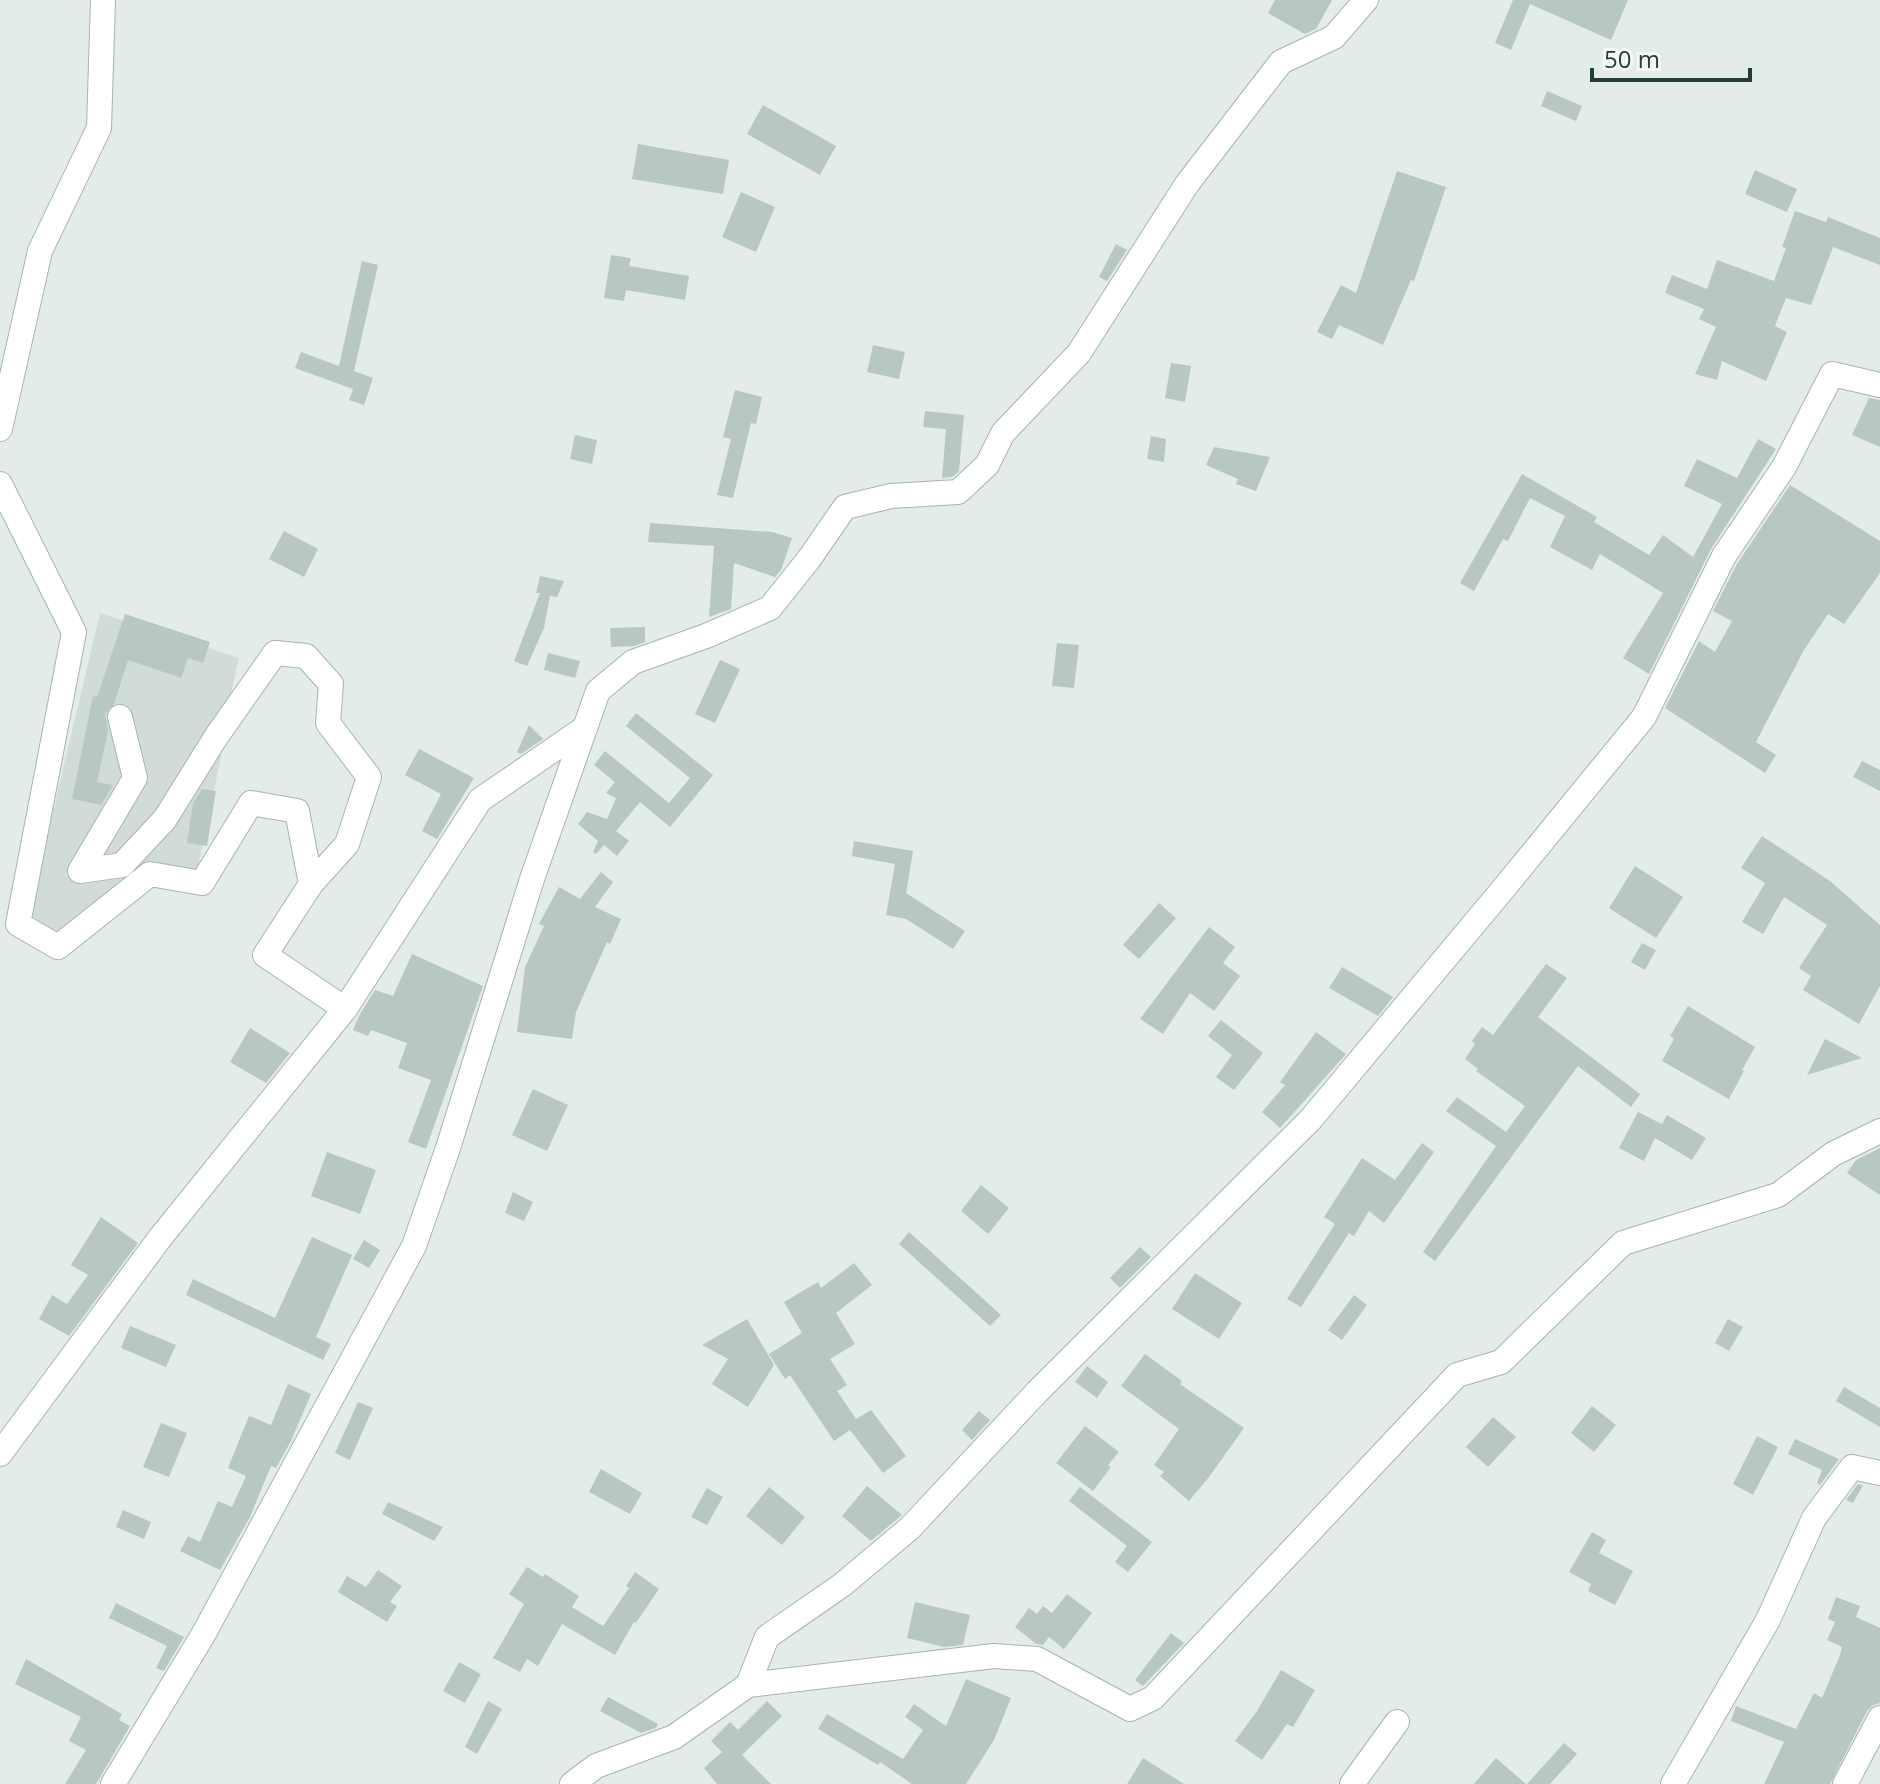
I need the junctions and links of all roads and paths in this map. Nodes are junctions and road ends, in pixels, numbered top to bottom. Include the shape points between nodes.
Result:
1 (103, 0) edge
2 (1366, 0) edge
3 (1880, 385) edge
4 (0, 429) edge
5 (0, 484) edge
6 (120, 717) dead end
7 (585, 728) junction
8 (311, 884) junction
9 (345, 1009) junction
10 (1880, 1131) edge
11 (0, 1454) edge
12 (1880, 1473) edge
13 (748, 1685) junction
14 (1880, 1718) edge
15 (1397, 1722) dead end
16 (113, 1784) edge
17 (572, 1784) edge
18 (1352, 1784) edge
19 (1673, 1784) edge
20 (1845, 1784) edge

1 - 4 street via 99,128 40,251
2 - 7 street via 1334,37 1281,62 1187,184 1079,353 1003,433 987,465 958,492 891,496 845,507 770,608 633,662 598,691
3 - 13 street via 1832,374 1784,467 1724,556 1644,717 1311,1119 1037,1392 910,1528 842,1585 767,1637
5 - 8 street via 74,632 18,924 58,947 150,874 202,883 251,803 297,811
6 - 8 street via 135,778 80,871 122,865 165,819 275,653 306,656 331,684 328,723 369,777 347,844
7 - 9 street via 480,800
7 - 16 street via 414,1246 203,1635
8 - 9 street via 265,955
9 - 11 street via 160,1238
10 - 13 street via 1833,1154 1778,1195 1623,1243 1501,1362 1457,1375 1153,1698 1141,1704 1130,1709 1037,1659 994,1656
12 - 19 street via 1852,1467 1814,1518 1768,1620
13 - 17 street via 674,1737 596,1766
14 - 20 street
15 - 18 street

